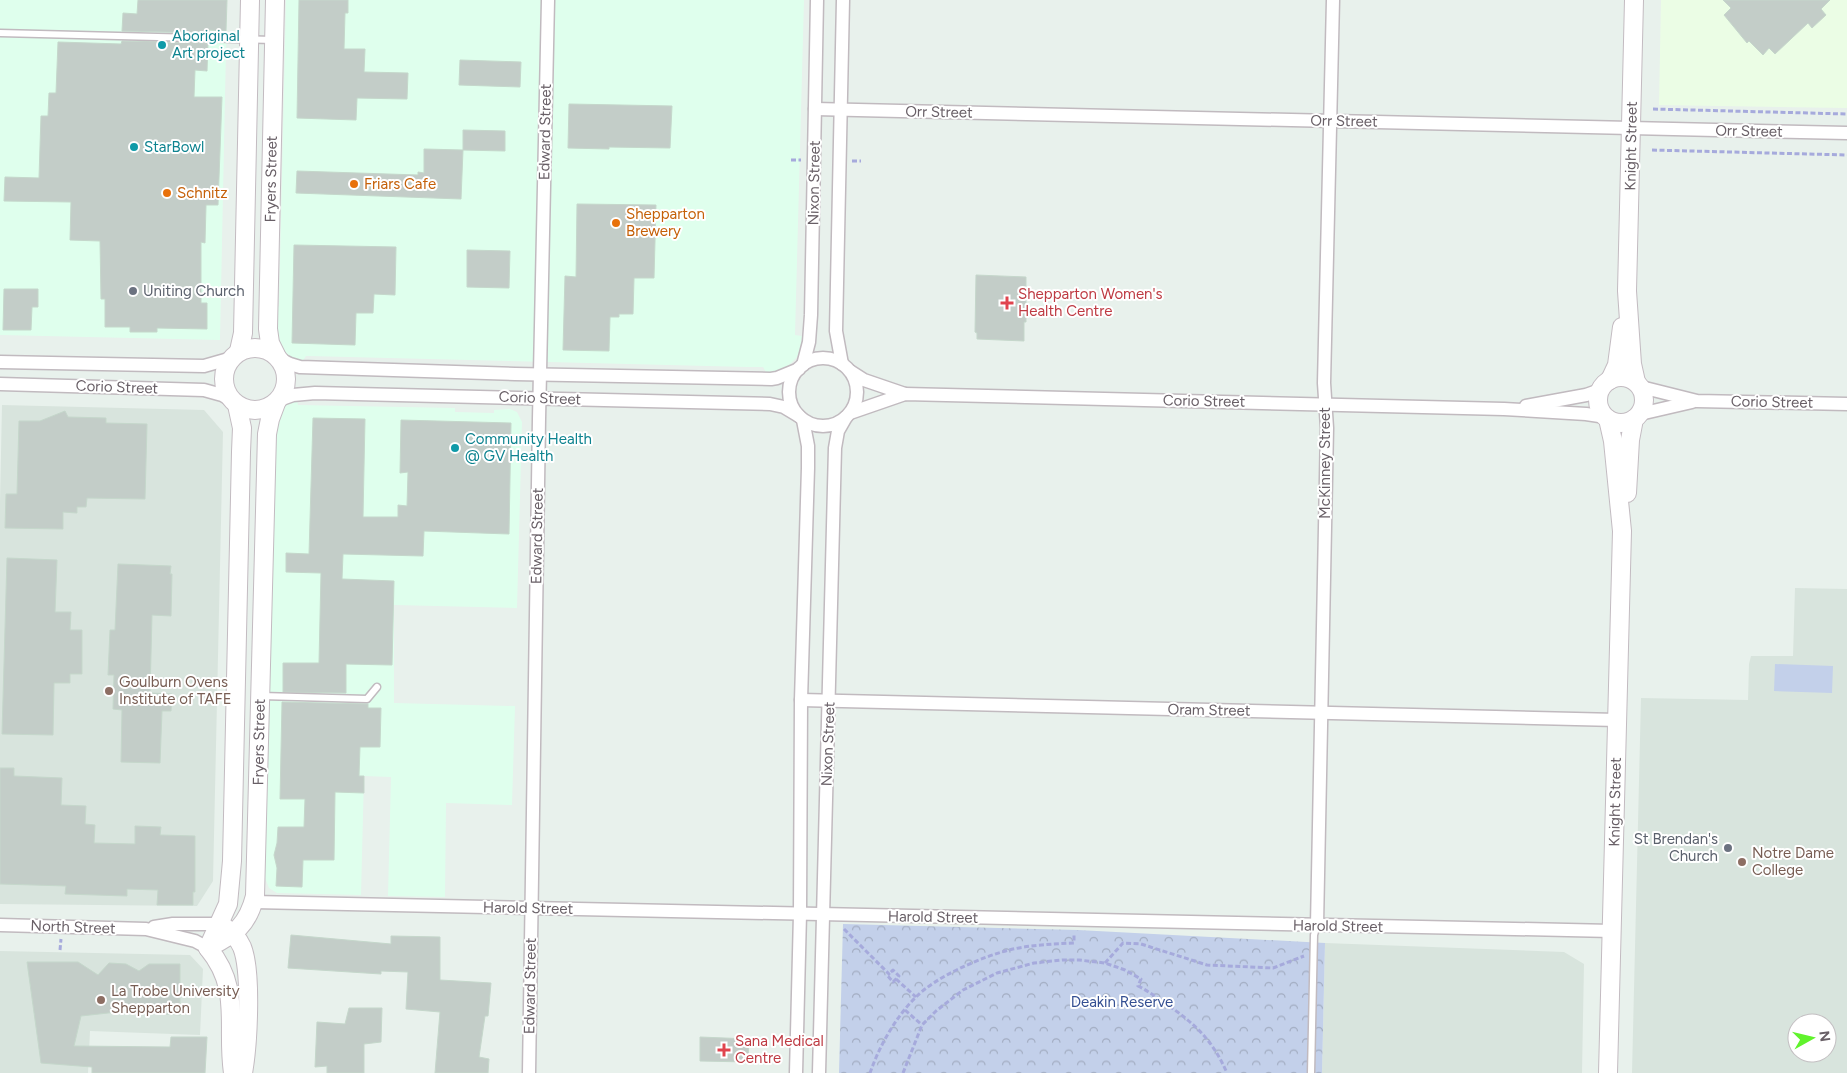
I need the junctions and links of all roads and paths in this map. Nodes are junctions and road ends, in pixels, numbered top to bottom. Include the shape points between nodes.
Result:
1 (250, 0) edge
2 (275, 0) edge
3 (548, 0) edge
4 (817, 0) edge
5 (843, 0) edge
6 (1333, 0) edge
7 (1634, 0) edge
8 (0, 33) edge
9 (249, 39) junction
10 (274, 40) junction
11 (815, 109) junction
12 (1653, 109) dead end
13 (840, 110) junction
14 (1847, 114) edge
15 (1330, 121) junction
16 (1631, 128) junction
17 (1847, 133) edge
18 (1652, 150) dead end
19 (1847, 155) edge
20 (1627, 291) junction
21 (235, 355) junction
22 (278, 357) junction
23 (0, 362) edge
24 (801, 367) junction
25 (845, 367) junction
26 (540, 374) junction
27 (0, 384) edge
28 (1638, 384) junction
29 (1605, 385) junction
30 (905, 394) junction
31 (539, 398) junction
32 (277, 401) junction
33 (1697, 401) junction
34 (235, 403) junction
35 (1325, 404) junction
36 (1847, 404) edge
37 (1504, 409) junction
38 (848, 415) junction
39 (1637, 417) junction
40 (801, 418) junction
41 (1607, 418) junction
42 (1622, 531) junction
43 (238, 644) junction
44 (262, 645) junction
45 (377, 687) dead end
46 (260, 696) junction
47 (801, 700) junction
48 (830, 700) junction
49 (1321, 712) junction
50 (1617, 720) junction
51 (256, 861) junction
52 (232, 862) junction
53 (254, 902) junction
54 (532, 908) junction
55 (800, 914) junction
56 (823, 915) junction
57 (1074, 920) junction
58 (0, 925) edge
59 (1317, 925) junction
60 (841, 926) dead end
61 (146, 929) junction
62 (227, 929) junction
63 (1612, 932) junction
64 (208, 948) junction
65 (1314, 948) junction
66 (1104, 963) junction
67 (916, 997) junction
68 (905, 1010) junction
69 (922, 1025) junction
70 (233, 1073) edge
71 (243, 1073) edge
72 (529, 1073) edge
73 (796, 1073) edge
74 (819, 1073) edge
75 (870, 1073) edge
76 (903, 1073) edge
77 (1227, 1073) edge
78 (1310, 1073) edge
79 (1608, 1073) edge

1 - 9 street, Fryers Street
2 - 10 street, Fryers Street
3 - 26 street, Edward Street
4 - 11 street, Nixon Street
5 - 13 street, Nixon Street
6 - 15 street, McKinney Street
7 - 16 street, Knight Street
8 - 9 lane
9 - 10 lane
9 - 21 street, Fryers Street via 243,333
10 - 22 street, Fryers Street via 268,329 270,343
11 - 13 street, Orr Street
11 - 24 street, Nixon Street via 811,315 809,342
12 - 14 path
13 - 15 street, Orr Street
13 - 25 street, Nixon Street via 836,332
15 - 16 street, Orr Street
15 - 35 street, McKinney Street
16 - 17 street, Orr Street
16 - 20 street, Knight Street
18 - 19 path
20 - 28 street, Knight Street via 1632,364
20 - 29 street, Knight Street via 1617,365
21 - 22 street via 258,347
21 - 23 street, Corio Street via 204,366
21 - 34 street via 225,368 224,380 226,391
22 - 26 street, Corio Street via 300,367
22 - 32 street via 286,375 284,392
24 - 25 street via 822,358
24 - 26 street, Corio Street via 771,379
24 - 40 street via 792,379 789,392 792,405
25 - 30 street, Corio Street via 864,380
25 - 38 street via 857,391
26 - 31 street, Edward Street
27 - 34 street, Corio Street via 204,390 222,394
28 - 29 street via 1623,376
28 - 33 street, Corio Street
28 - 39 street via 1644,400
29 - 37 street, Corio Street via 1586,395
29 - 41 street via 1598,405
30 - 35 street, Corio Street
30 - 38 street, Corio Street
31 - 32 street, Corio Street via 315,392
31 - 40 street, Corio Street via 770,404 784,407
31 - 54 street, Edward Street
32 - 34 street via 257,410
32 - 44 street, Fryers Street via 267,434
33 - 36 street, Corio Street
33 - 39 street, Corio Street
34 - 43 street, Fryers Street via 242,428
35 - 37 street, Corio Street
35 - 49 street, McKinney Street
37 - 41 street, Corio Street
38 - 40 street via 836,424 825,426 814,425
38 - 48 street, Nixon Street via 838,431 835,448
39 - 41 street via 1621,423
39 - 42 street, Knight Street via 1630,440
40 - 47 street, Nixon Street via 808,446 808,468
41 - 42 street, Knight Street via 1613,441
42 - 50 street, Knight Street
43 - 44 street
43 - 52 street, Fryers Street
44 - 46 street, Fryers Street
45 - 46 lane via 367,699
46 - 51 street, Fryers Street
47 - 48 street, Oram Street
47 - 55 street, Nixon Street
48 - 49 street, Oram Street
48 - 56 street, Nixon Street
49 - 50 street, Oram Street
49 - 59 street, McKinney Street
50 - 63 street, Knight Street
51 - 52 street
51 - 53 street, Fryers Street
52 - 62 street, Fryers Street
53 - 54 street, Harold Street
53 - 62 street, Fryers Street via 243,924
54 - 55 street, Harold Street
54 - 72 street, Edward Street
55 - 56 street, Harold Street
55 - 73 street, Nixon Street
56 - 57 street, Harold Street
56 - 74 street, Nixon Street
57 - 59 street, Harold Street
57 - 67 path via 1074,943 1017,948 980,959 955,970
58 - 61 street, North Street
59 - 63 street, Harold Street
59 - 65 lane
60 - 67 path via 889,974 887,976 893,982 896,979
61 - 62 street, North Street via 174,924
61 - 64 street, North Street via 175,935
62 - 64 street
62 - 71 street via 241,945 246,958 246,1056
63 - 79 street, Knight Street
64 - 70 street via 222,968 232,1004
65 - 66 path via 1301,959 1273,968 1207,965 1141,944 1123,942
65 - 78 lane
66 - 69 path via 1062,960 1034,963 997,973 963,990
66 - 77 path via 1141,979 1138,986 1193,1023 1222,1061
67 - 68 path
68 - 69 path
68 - 75 path via 876,1056
69 - 76 path

